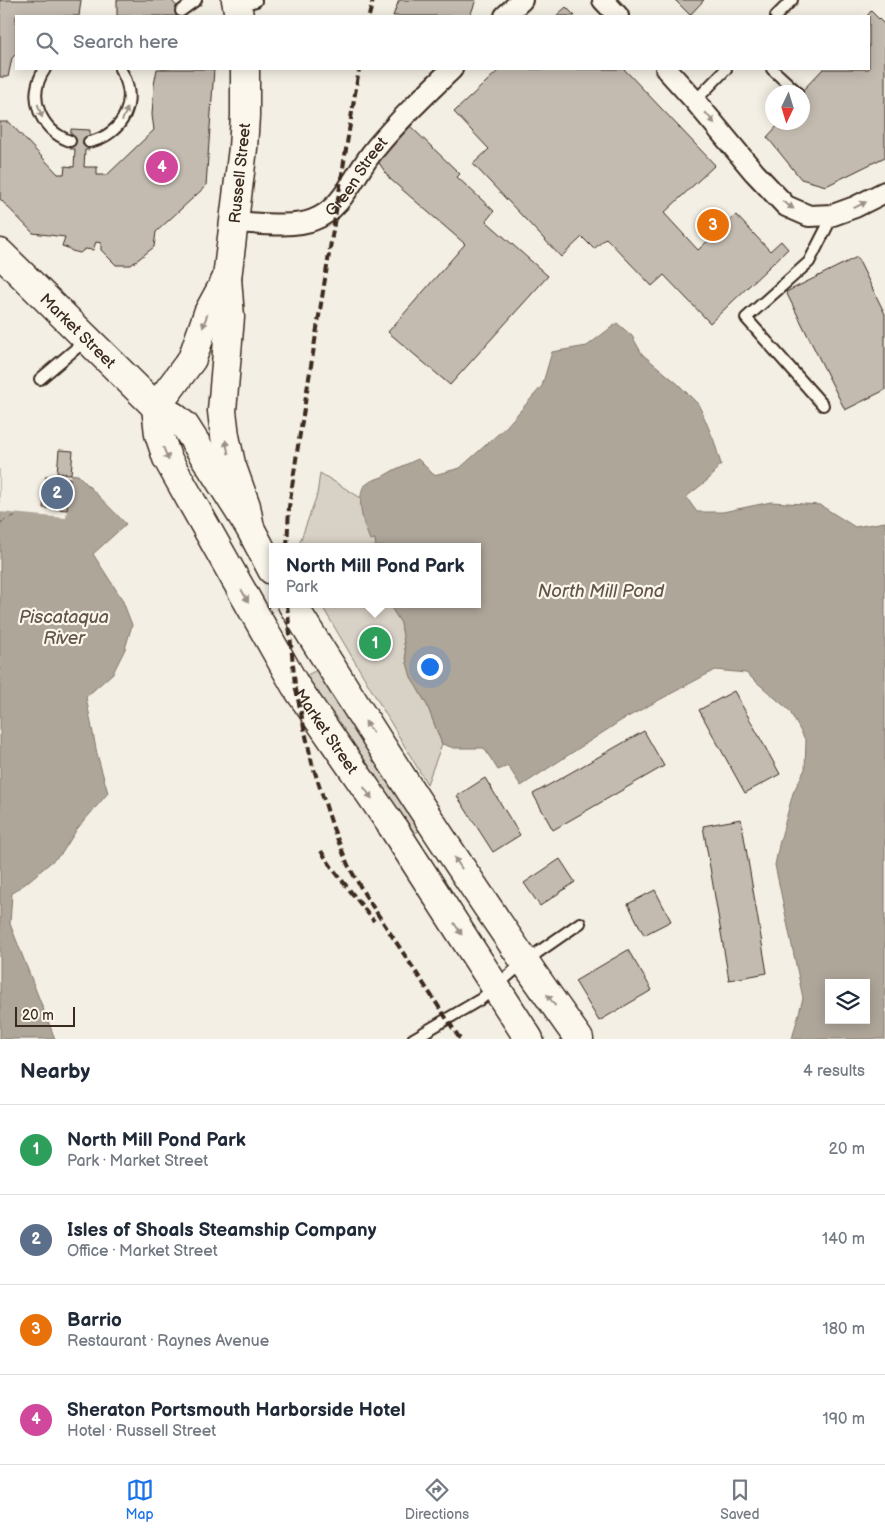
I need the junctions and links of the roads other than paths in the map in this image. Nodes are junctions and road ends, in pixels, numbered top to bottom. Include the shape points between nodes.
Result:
1 (196, 0) edge
2 (522, 0) edge
3 (602, 0) edge
4 (792, 0) edge
5 (182, 11) dead end
6 (506, 15) edge
7 (617, 15) edge
8 (777, 15) edge
9 (44, 70) edge
10 (121, 70) edge
11 (245, 70) edge
12 (451, 70) edge
13 (667, 70) edge
14 (725, 70) edge
15 (773, 70) edge
16 (789, 85) edge
17 (695, 101) junction
18 (70, 141) dead end
19 (89, 142) dead end
20 (885, 192) edge
21 (833, 215) junction
22 (234, 222) junction
23 (0, 254) edge
24 (226, 278) junction
25 (87, 339) junction
26 (40, 379) dead end
27 (822, 405) dead end
28 (156, 407) junction
29 (250, 528) junction
30 (269, 564) edge
31 (294, 608) edge
32 (580, 923) dead end
33 (524, 962) junction
34 (495, 986) junction
35 (413, 1039) edge
36 (529, 1039) edge
37 (579, 1039) edge

1 - 5 lane
2 - 6 street
3 - 7 street
4 - 8 lane
9 -> 18 lane via 37,85 37,107 47,127
19 -> 10 lane via 109,134 124,118 129,97 128,85
11 - 22 main road, Russell Street via 245,116
12 - 22 street, Green Street via 374,150 328,212 300,224
13 - 17 street
14 - 17 lane
15 - 16 lane
17 -> 21 street via 786,206 809,216
21 -> 20 street
21 - 27 lane via 809,262 746,318
22 - 24 main road, Russell Street
23 - 25 main road, Market Street
24 -> 28 main road via 208,312 192,359
29 -> 24 main road via 246,506 230,464 223,427 230,317
25 - 26 lane
25 - 28 main road, Market Street
28 - 29 main road, Market Street via 185,426
28 -> 34 main road, Market Street via 159,434 167,458 295,685 392,826
29 - 30 main road, Market Street
33 -> 31 main road via 368,726
32 - 33 lane
33 - 34 lane
37 -> 33 main road
34 - 35 lane via 482,999
34 - 36 main road, Market Street

